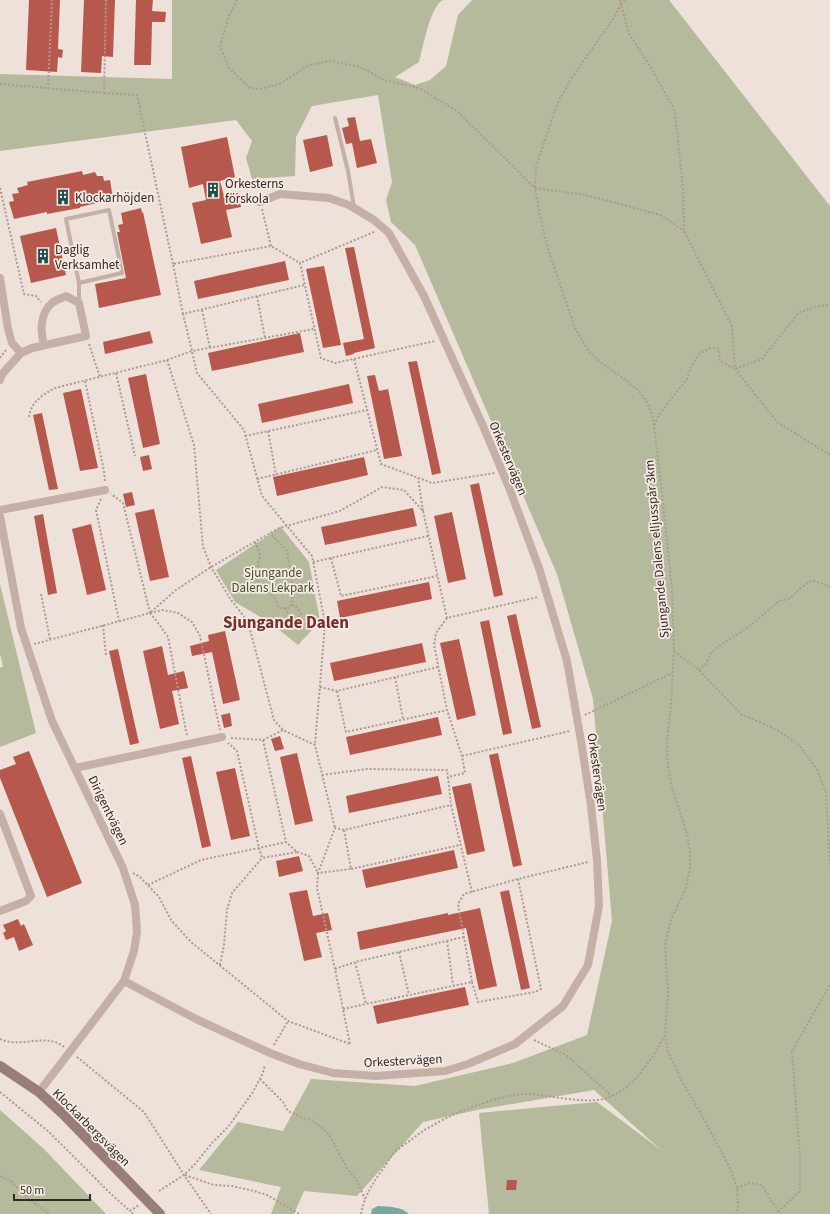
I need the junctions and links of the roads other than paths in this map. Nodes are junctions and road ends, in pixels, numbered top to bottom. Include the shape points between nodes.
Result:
1 (335, 118) dead end
2 (260, 202) road end
3 (354, 208) junction
4 (0, 278) edge
5 (79, 283) junction
6 (79, 303) junction
7 (44, 345) junction
8 (21, 353) junction
9 (0, 380) edge
10 (105, 490) road end
11 (0, 510) edge
12 (0, 516) edge
13 (222, 737) road end
14 (75, 768) junction
15 (0, 814) edge
16 (0, 911) edge
17 (124, 982) junction
18 (0, 1066) edge
19 (39, 1092) junction
20 (160, 1214) edge

1 - 3 lane
2 - 3 street, Orkestervägen via 280,194 298,194 329,198
3 - 17 street, Orkestervägen via 389,233 424,296 502,471 539,568 567,661 591,806 599,906 588,966 563,1006 514,1044 445,1071 376,1076 333,1073 299,1064 196,1019
4 - 8 street via 8,329 12,343
5 - 5 lane via 66,219 109,210 122,273
5 - 6 lane
6 - 7 street via 66,296 52,302 43,315 41,333
6 - 7 street via 86,336
7 - 8 street
8 - 9 street via 3,372
10 - 11 street
12 - 14 street, Dirigentvägen via 21,628 52,720
13 - 14 street
14 - 17 street, Dirigentvägen via 123,868 135,905 134,951
15 - 16 street via 31,896 26,901
17 - 19 street, Dirigentvägen
18 - 19 main road, Klockarbergsvägen
19 - 20 main road, Klockarbergsvägen

